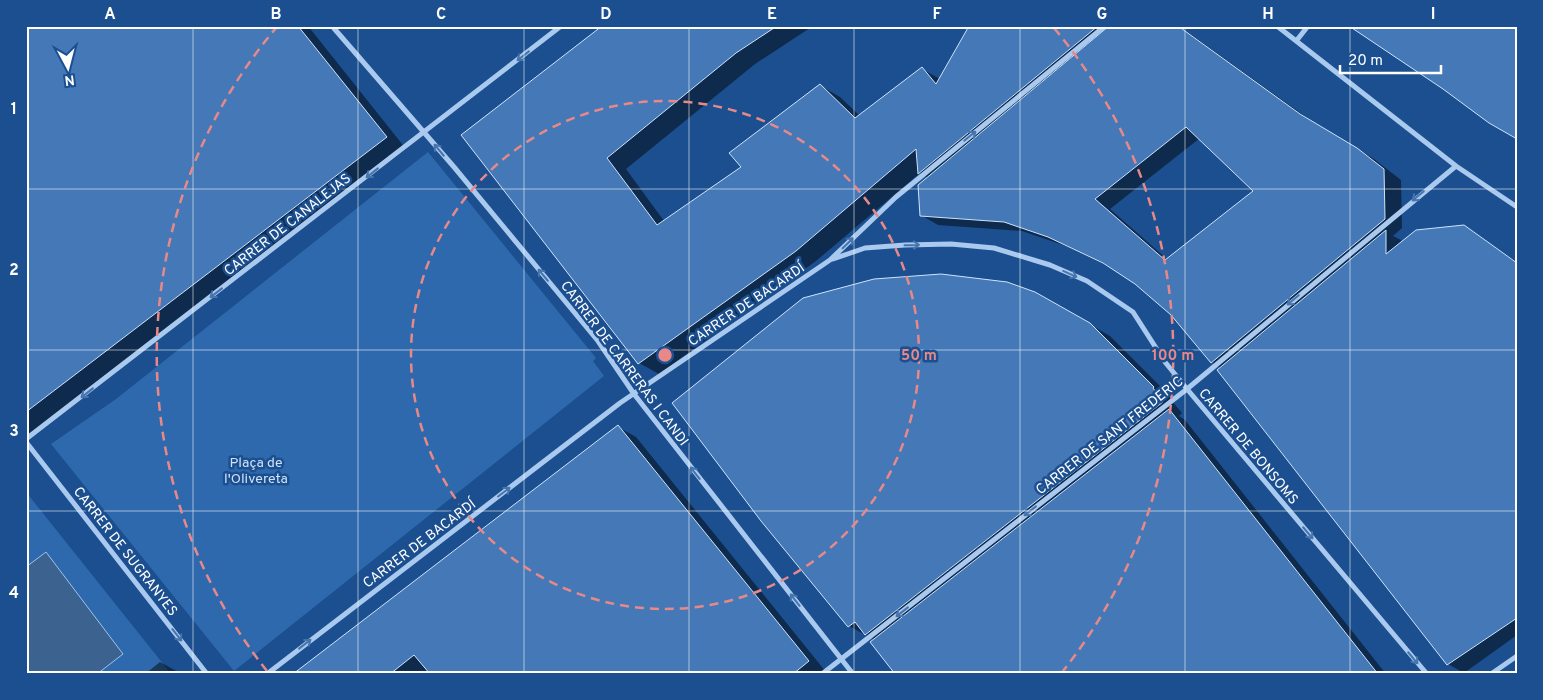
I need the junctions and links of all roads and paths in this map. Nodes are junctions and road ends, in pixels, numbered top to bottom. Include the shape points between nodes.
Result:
1 (332, 26) edge
2 (561, 26) edge
3 (1105, 26) edge
4 (1277, 26) edge
5 (1308, 26) edge
6 (1297, 40) junction
7 (424, 132) junction
8 (1456, 166) junction
9 (1517, 207) edge
10 (830, 260) junction
11 (1186, 389) junction
12 (634, 394) junction
13 (26, 441) edge
14 (1517, 656) edge
15 (841, 659) junction
16 (207, 674) edge
17 (267, 674) edge
18 (822, 674) edge
19 (853, 674) edge
20 (1427, 674) edge
21 (1491, 674) edge

1 - 7 street, CARRER DE CARRERAS I CANDI
2 -> 7 street, CARRER DE CANALEJAS
10 -> 3 street, CARRER DE BACARDÍ via 896,197
4 - 6 street
5 - 6 street
6 - 8 street
12 -> 7 street, CARRER DE CARRERAS I CANDI via 598,341
7 -> 13 street, CARRER DE CANALEJAS
8 - 9 street
8 -> 11 street, CARRER DE SANT FREDERIC
10 -> 11 street, CARRER DE BONSOMS via 866,248 951,244 994,248 1050,265 1087,281 1133,312
10 - 12 street, CARRER DE BACARDÍ
11 -> 15 street, CARRER DE SANT FREDERIC
11 -> 20 street, CARRER DE BONSOMS
15 -> 12 street, CARRER DE CARRERAS I CANDI
17 -> 12 street, CARRER DE BACARDÍ
13 -> 16 street, CARRER DE SUGRANYES
14 - 21 street
15 - 18 street, CARRER DE SANT FREDERIC
15 - 19 street, CARRER DE CARRERAS I CANDI

